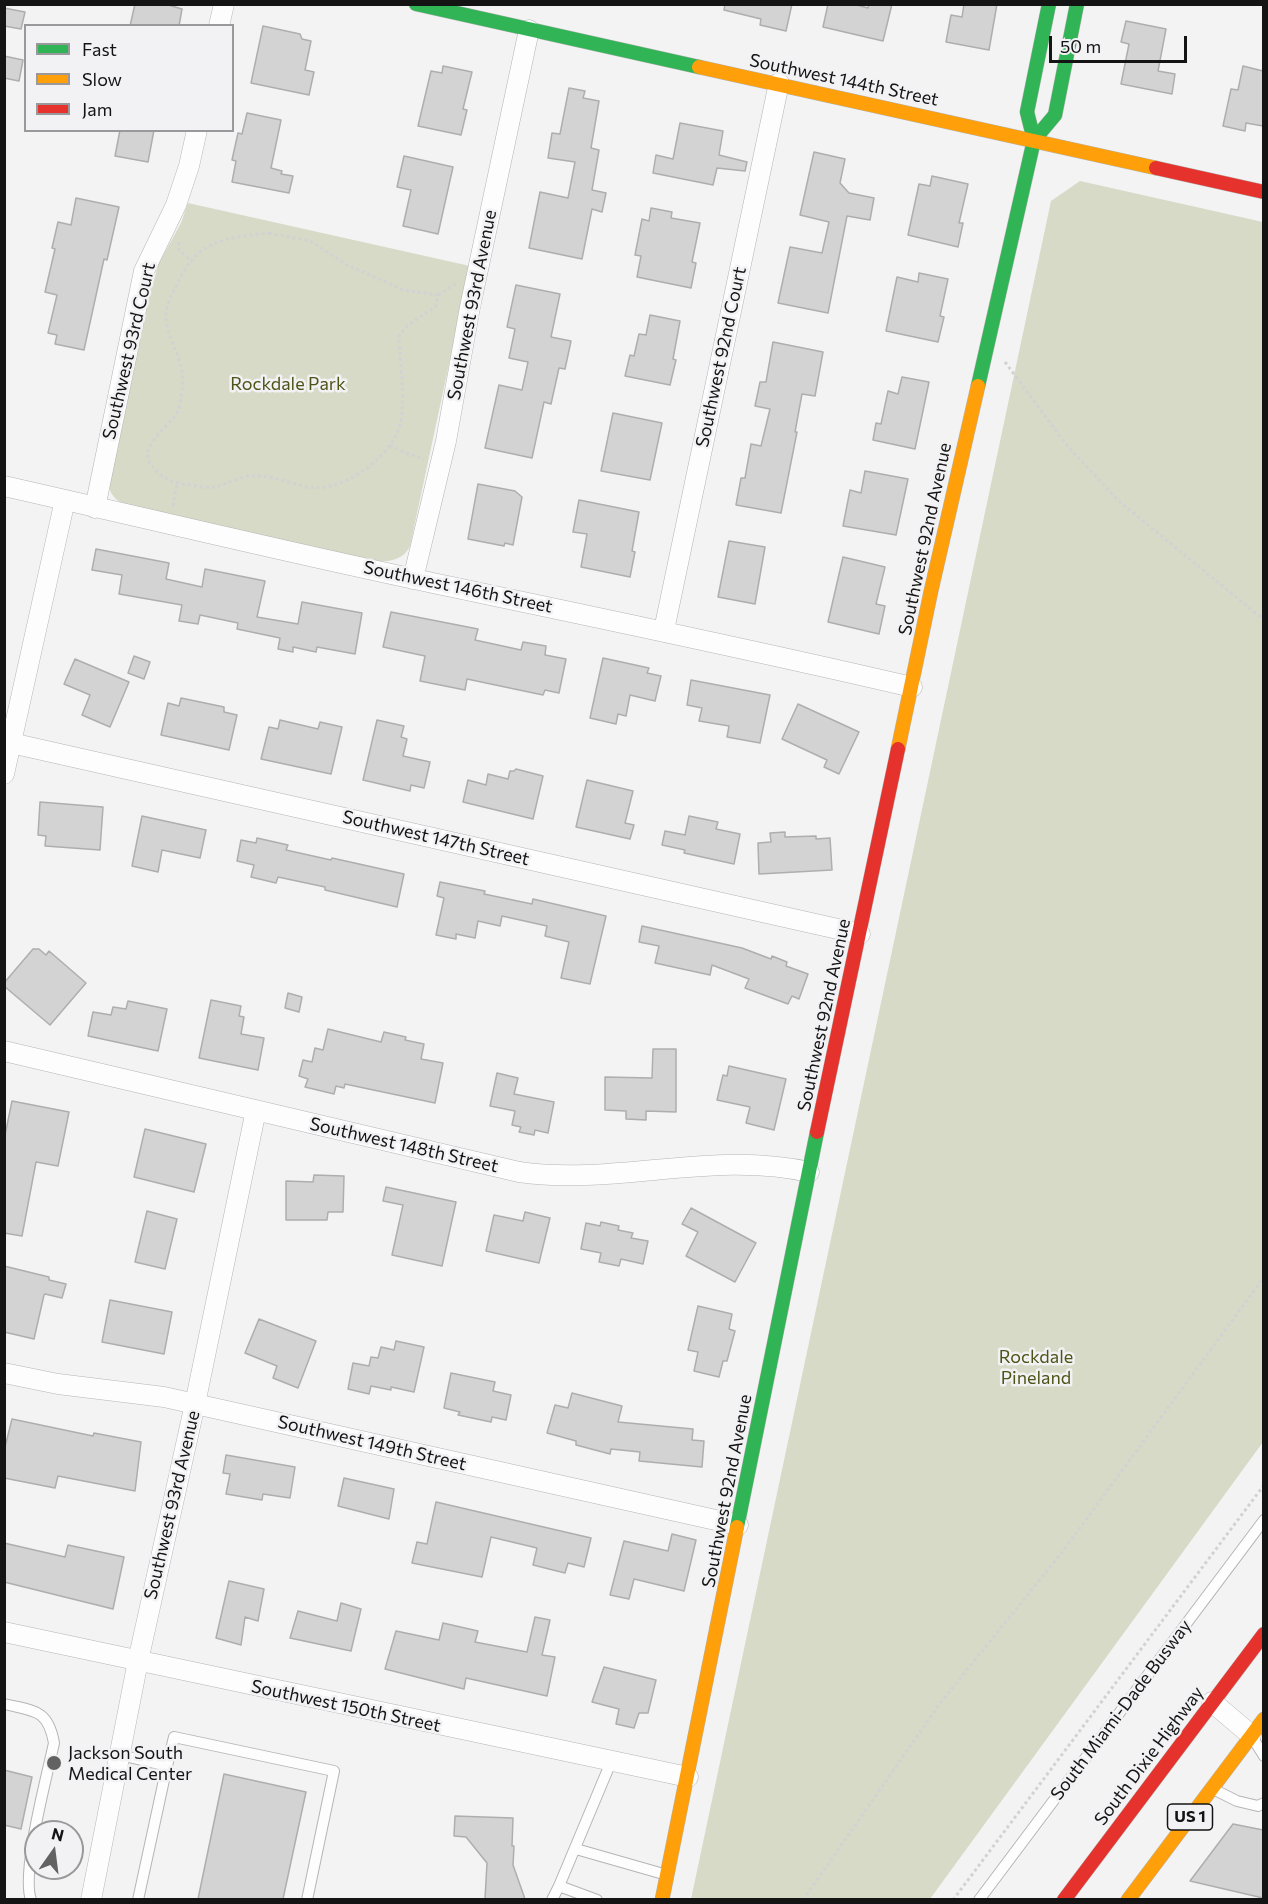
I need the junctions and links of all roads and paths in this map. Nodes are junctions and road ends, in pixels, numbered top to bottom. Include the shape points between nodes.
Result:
1 (224, 4) edge
2 (416, 4) edge
3 (1049, 4) edge
4 (1077, 4) edge
5 (219, 24) edge
6 (529, 30) junction
7 (779, 84) junction
8 (196, 132) edge
9 (1034, 140) junction
10 (1263, 192) edge
11 (180, 234) dead end
12 (192, 262) junction
13 (459, 283) dead end
14 (438, 295) junction
15 (988, 339) junction
16 (390, 445) junction
17 (429, 460) dead end
18 (177, 485) junction
19 (4, 486) edge
20 (65, 500) junction
21 (95, 508) junction
22 (171, 516) dead end
23 (413, 579) junction
24 (1263, 621) edge
25 (664, 630) junction
26 (912, 687) junction
27 (11, 743) junction
28 (4, 774) edge
29 (860, 934) junction
30 (9, 1052) edge
31 (256, 1110) junction
32 (809, 1172) junction
33 (1263, 1277) edge
34 (4, 1373) edge
35 (195, 1404) junction
36 (1263, 1485) edge
37 (1263, 1520) edge
38 (738, 1525) junction
39 (4, 1632) edge
40 (1263, 1634) edge
41 (138, 1661) junction
42 (1212, 1702) junction
43 (4, 1704) edge
44 (1263, 1719) edge
45 (1251, 1735) junction
46 (120, 1755) junction
47 (1263, 1756) edge
48 (610, 1762) junction
49 (167, 1766) junction
50 (688, 1777) junction
51 (1212, 1788) junction
52 (1263, 1803) edge
53 (576, 1849) junction
54 (667, 1875) junction
55 (559, 1886) junction
56 (31, 1899) edge
57 (91, 1899) edge
58 (138, 1899) edge
59 (307, 1899) edge
60 (552, 1899) edge
61 (597, 1899) edge
62 (662, 1899) edge
63 (803, 1899) edge
64 (953, 1899) edge
65 (979, 1899) edge
66 (1064, 1899) edge
67 (1128, 1899) edge

1 - 5 street
2 - 6 main road, Southwest 144th Street
3 - 9 main road, Southwest 92nd Avenue via 1027,112
4 - 9 main road, Southwest 92nd Avenue via 1055,116
6 - 7 main road, Southwest 144th Street
6 - 23 street, Southwest 93rd Avenue via 470,307 446,441
7 - 9 main road, Southwest 144th Street
7 - 25 street, Southwest 92nd Court
8 - 21 street, Southwest 93rd Court via 176,206 144,271
9 - 10 main road, Southwest 144th Street
9 - 15 main road, Southwest 92nd Avenue
11 - 12 path via 179,250
12 - 14 path via 203,249 227,240 270,233 290,235 310,241 345,264 404,290
12 - 18 path via 170,298 165,316 184,383 178,411 153,441 148,454 149,462
13 - 14 path
14 - 16 path via 436,306 399,336 403,404 400,425
15 - 24 path via 1069,448 1121,503
15 - 26 main road, Southwest 92nd Avenue
16 - 17 path
16 - 18 path via 373,464 346,481 324,487 250,476 212,487
18 - 22 path
19 - 20 street, Southwest 146th Street
20 - 21 street, Southwest 146th Street
20 - 27 street
21 - 23 street, Southwest 146th Street
23 - 25 street, Southwest 146th Street
25 - 26 street, Southwest 146th Street
26 - 29 main road, Southwest 92nd Avenue
27 - 28 street
27 - 29 street, Southwest 147th Street
29 - 32 main road, Southwest 92nd Avenue
30 - 31 street, Southwest 148th Street
31 - 32 street, Southwest 148th Street via 484,1166 539,1175 587,1176 723,1165 784,1166
31 - 35 street, Southwest 93rd Avenue
32 - 38 main road, Southwest 92nd Avenue
33 - 63 path via 1063,1551 941,1702
34 - 35 street, Southwest 149th Street
35 - 38 street, Southwest 149th Street
35 - 41 street, Southwest 93rd Avenue
36 - 64 path
37 - 65 lane, South Miami-Dade Busway
38 - 50 main road, Southwest 92nd Avenue
39 - 41 street, Southwest 150th Street
40 - 42 main road, South Dixie Highway / US 1
41 - 46 street, Southwest 93rd Avenue
41 - 48 street, Southwest 150th Street
42 - 45 street
42 - 66 main road, South Dixie Highway / US 1
43 - 56 lane via 39,1712 51,1726 54,1743 31,1857 27,1886
44 - 45 main road, US 1
45 - 47 lane
45 - 51 main road, US 1
46 - 49 lane
46 - 57 street, Southwest 93rd Avenue
48 - 50 street, Southwest 150th Street
48 - 53 lane
49 - 58 lane
49 - 59 lane via 174,1737 334,1771
50 - 54 main road, Southwest 92nd Avenue
51 - 52 lane via 1237,1801 1258,1806
51 - 67 main road, US 1
53 - 54 lane
53 - 55 lane
54 - 62 main road, Southwest 92nd Avenue
55 - 60 lane
55 - 61 lane

